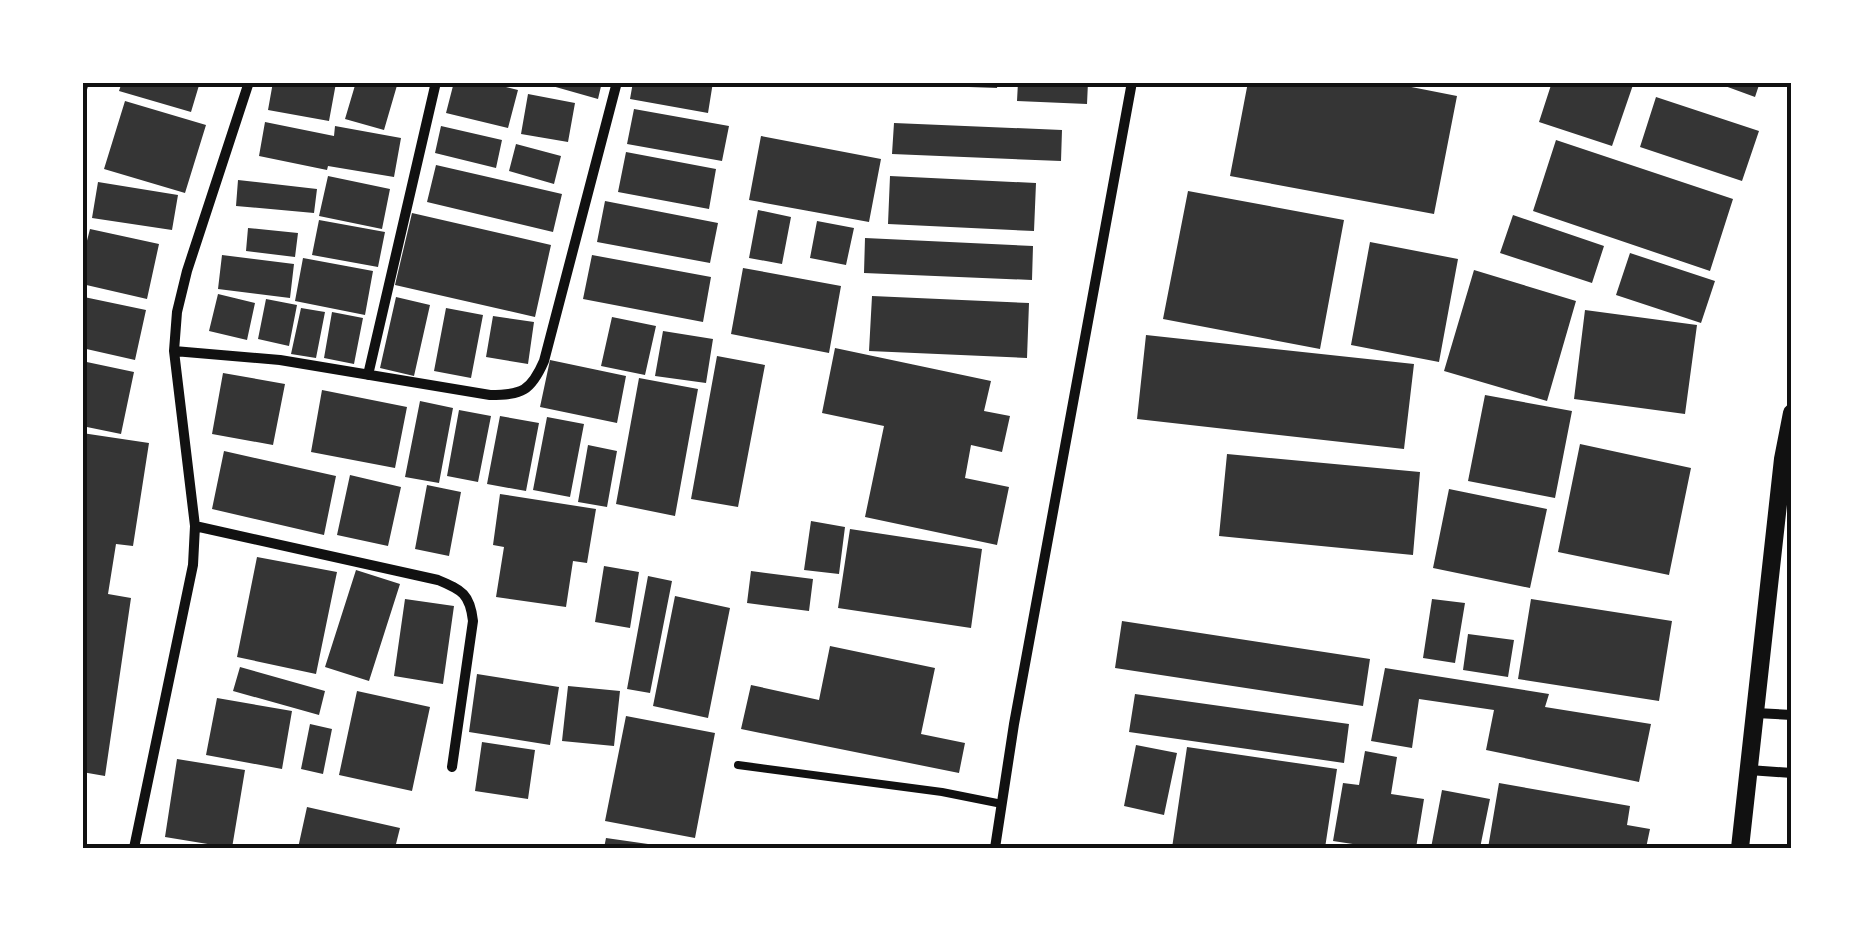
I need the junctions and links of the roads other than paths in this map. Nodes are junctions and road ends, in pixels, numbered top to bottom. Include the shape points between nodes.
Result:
1 (250, 82) edge
2 (436, 82) edge
3 (617, 82) edge
4 (1132, 82) edge
5 (174, 351) junction
6 (368, 375) junction
7 (1792, 414) edge
8 (1787, 459) edge
9 (195, 526) junction
10 (1756, 712) junction
11 (1792, 715) edge
12 (738, 764) dead end
13 (452, 767) dead end
14 (1749, 770) junction
15 (1792, 772) edge
16 (1002, 804) junction
17 (134, 848) edge
18 (995, 848) edge
19 (1740, 848) edge

1 - 5 street via 186,271
2 - 6 street
3 - 6 street via 544,361 531,386 490,395
4 - 16 street
5 - 6 street
5 - 9 street
7 - 8 street
8 - 10 street
9 - 13 street via 438,580 461,591 473,621
9 - 17 street via 193,565
10 - 11 street
10 - 14 street
12 - 16 lane
14 - 15 street
14 - 19 street
16 - 18 street

